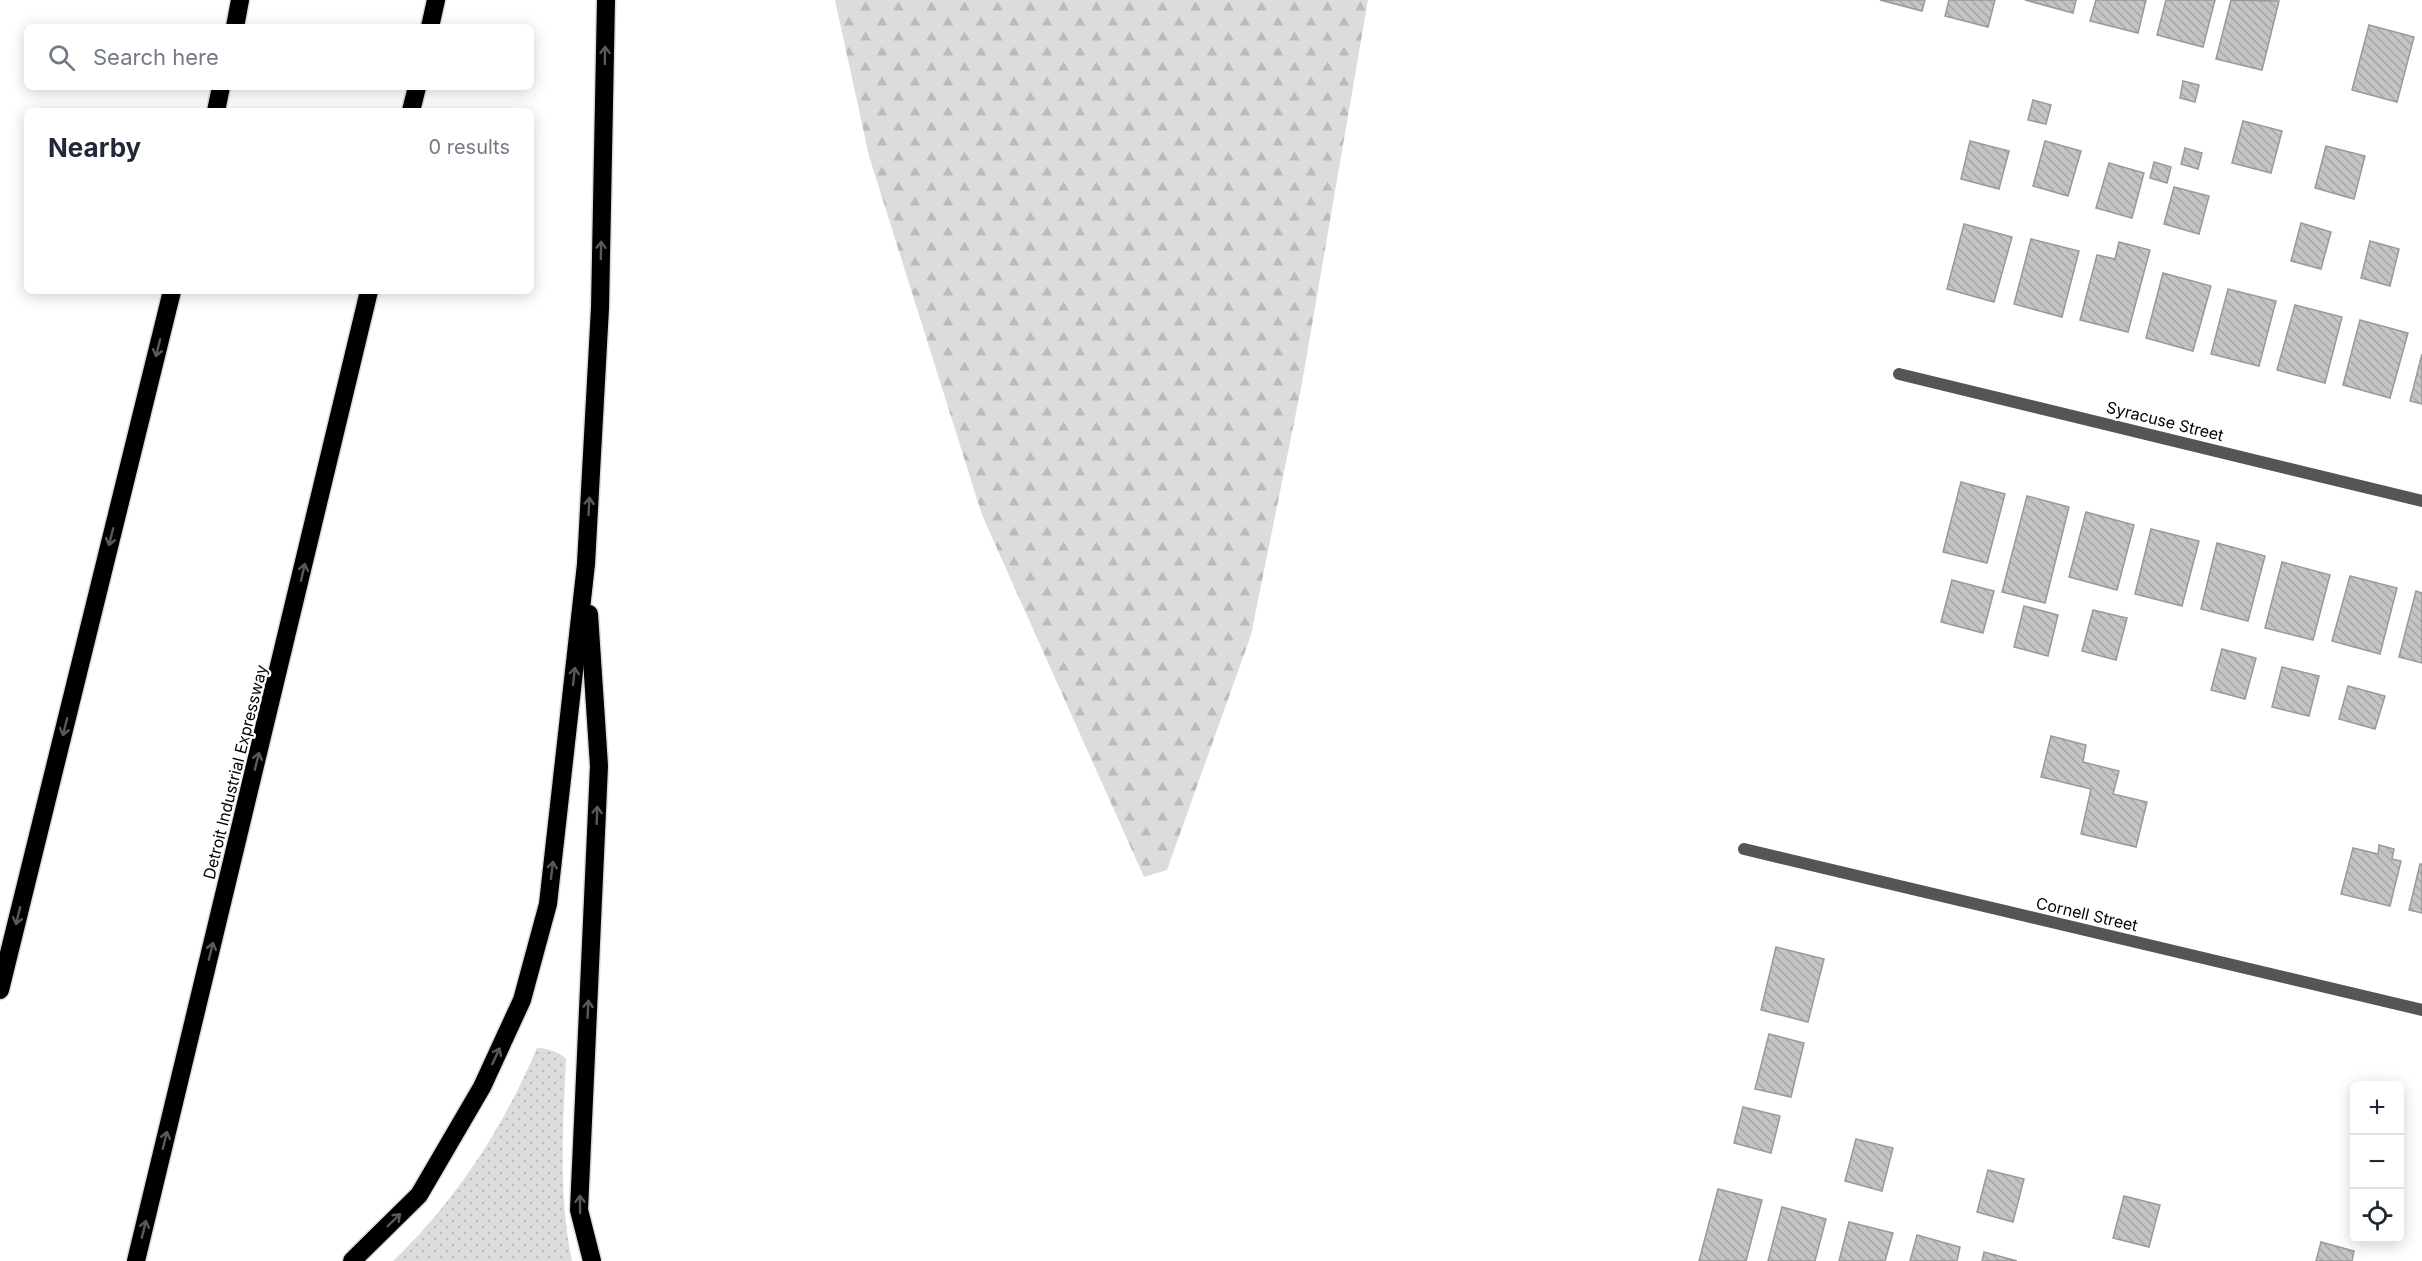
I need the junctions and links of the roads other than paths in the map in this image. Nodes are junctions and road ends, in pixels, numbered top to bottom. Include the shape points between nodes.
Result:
1 (240, 0) edge
2 (436, 0) edge
3 (606, 0) edge
4 (235, 24) edge
5 (431, 24) edge
6 (220, 90) edge
7 (416, 90) edge
8 (217, 108) edge
9 (412, 108) edge
10 (171, 294) edge
11 (368, 294) edge
12 (1899, 374) dead end
13 (2422, 501) edge
14 (586, 564) junction
15 (1744, 849) dead end
16 (0, 990) edge
17 (2422, 1010) edge
18 (136, 1261) edge
19 (352, 1261) edge
20 (592, 1261) edge

1 - 4 highway
2 - 5 highway
14 -> 3 highway via 600,308
6 - 8 highway
7 - 9 highway
10 -> 16 highway
18 -> 11 highway, Detroit Industrial Expressway
12 - 13 street, Syracuse Street
19 -> 14 highway via 419,1195 482,1087 522,1000 548,904
20 -> 14 highway via 579,1210 599,766
15 - 17 street, Cornell Street

